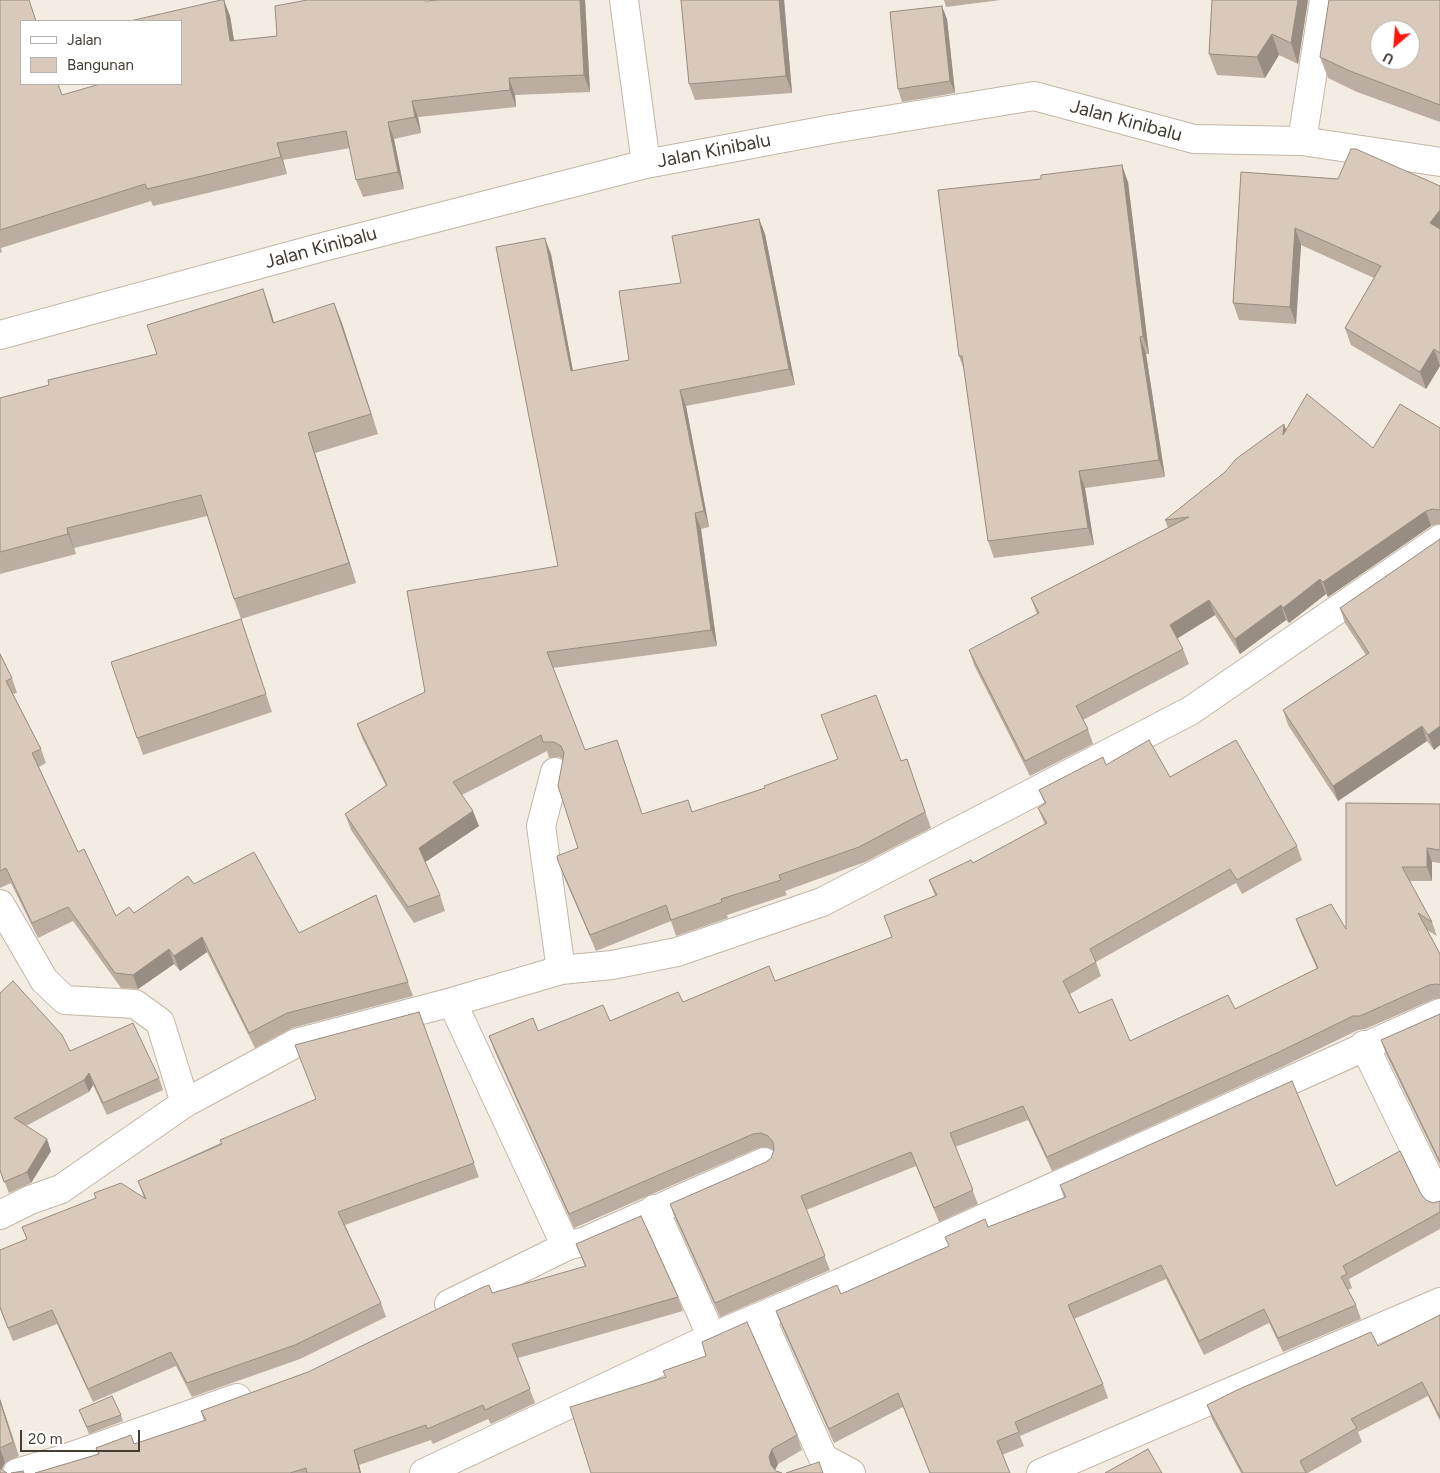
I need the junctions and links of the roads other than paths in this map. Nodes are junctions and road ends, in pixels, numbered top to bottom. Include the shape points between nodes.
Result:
1 (624, 0) edge
2 (1324, 0) edge
3 (1302, 141) junction
4 (1440, 162) edge
5 (646, 164) junction
6 (0, 335) edge
7 (1440, 539) edge
8 (555, 772) dead end
9 (0, 904) edge
10 (561, 970) junction
11 (452, 1002) junction
12 (1440, 1013) edge
13 (1364, 1045) junction
14 (185, 1103) junction
15 (764, 1162) edge
16 (1440, 1201) edge
17 (654, 1209) junction
18 (0, 1215) edge
19 (570, 1245) junction
20 (1440, 1302) edge
21 (429, 1314) edge
22 (761, 1318) junction
23 (712, 1337) junction
24 (260, 1390) edge
25 (823, 1458) junction
26 (1076, 1466) edge
27 (798, 1469) edge
28 (17, 1473) edge
29 (424, 1473) edge
30 (851, 1473) edge
31 (1041, 1473) edge

1 - 5 street
2 - 3 street
3 - 4 street, Jalan Kinibalu
3 - 5 street, Jalan Kinibalu via 1194,139 1034,96
5 - 6 street, Jalan Kinibalu via 318,248
7 - 10 street via 1190,711 822,902 677,952
8 - 10 street via 541,826
9 - 14 street via 44,980 65,1000 135,1004 160,1022
10 - 11 street
11 - 14 street via 296,1043
11 - 19 street via 562,1238
12 - 13 street
13 - 16 street
13 - 22 street
14 - 18 street via 61,1189
15 - 17 street
17 - 19 street
17 - 23 street
19 - 21 street
20 - 26 street
22 - 23 street
22 - 25 street
23 - 29 street
24 - 28 street via 64,1460
25 - 27 street
25 - 30 street
26 - 31 street

